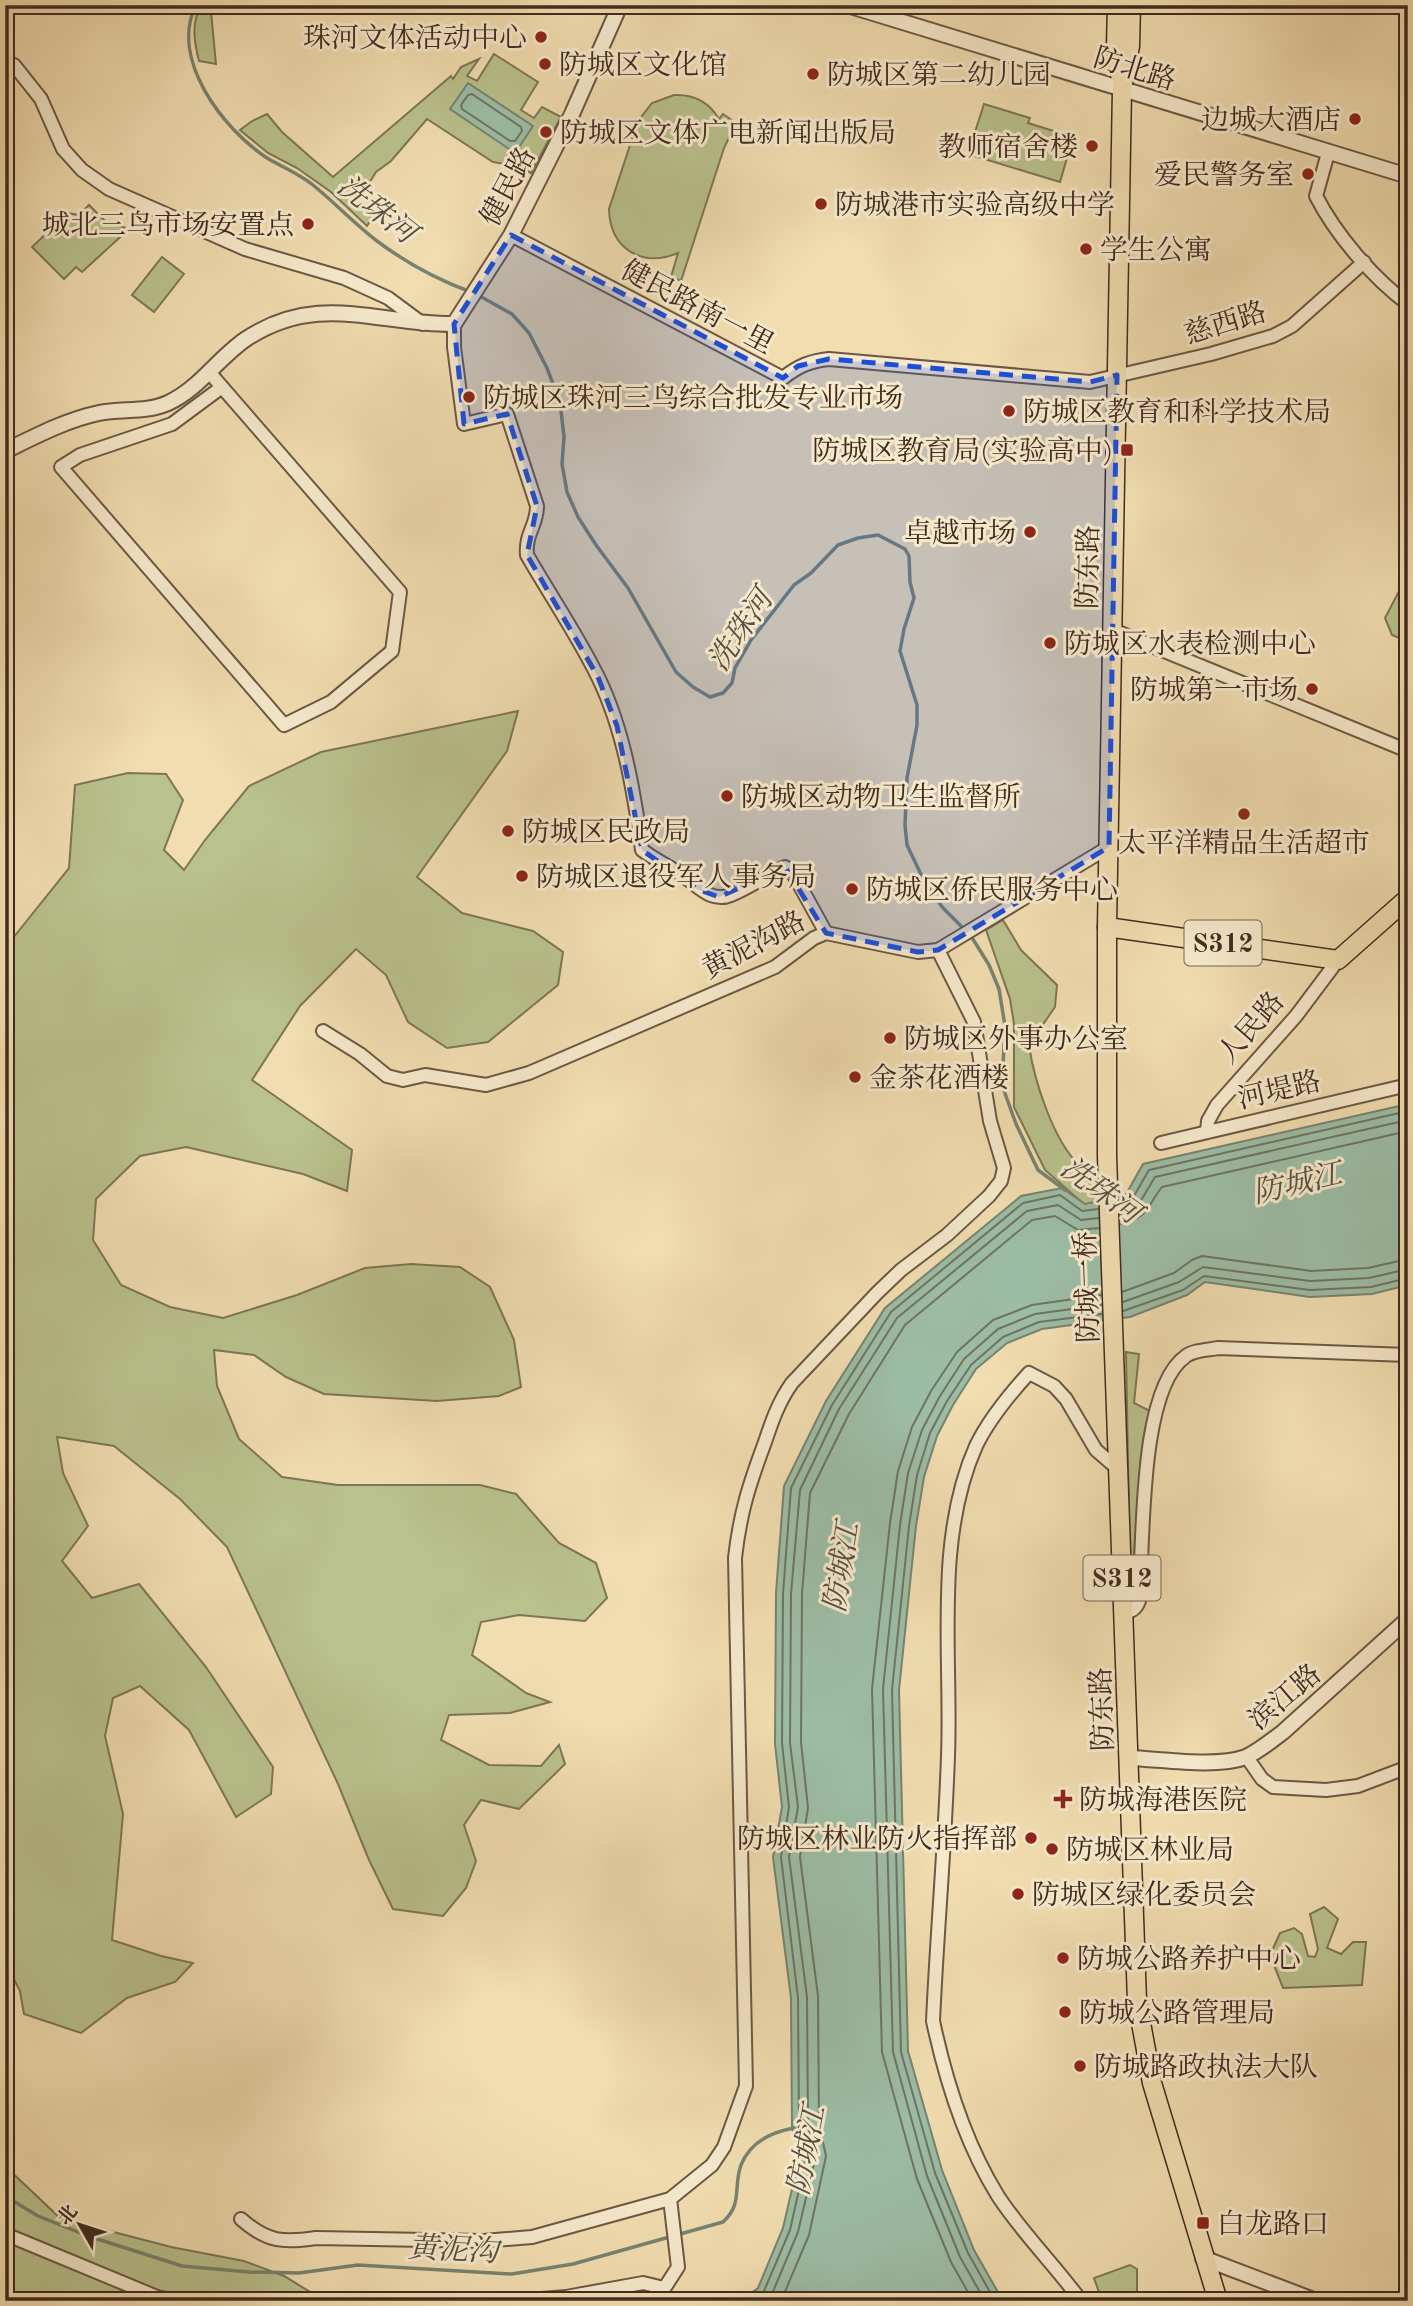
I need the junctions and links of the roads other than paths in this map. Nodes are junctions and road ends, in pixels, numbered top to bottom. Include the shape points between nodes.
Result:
1 (620, 5) edge
2 (847, 5) edge
3 (1117, 5) edge
4 (1131, 5) edge
5 (14, 65) dead end
6 (1122, 89) junction
7 (1328, 153) junction
8 (1408, 176) edge
9 (511, 235) junction
10 (1364, 261) junction
11 (1408, 304) edge
12 (458, 318) junction
13 (423, 324) junction
14 (209, 372) junction
15 (1117, 374) junction
16 (222, 387) junction
17 (5, 451) edge
18 (1112, 631) junction
19 (1408, 751) edge
20 (1109, 847) junction
21 (1408, 898) edge
22 (1107, 927) junction
23 (826, 933) junction
24 (938, 950) junction
25 (1338, 960) junction
26 (323, 1031) dead end
27 (1408, 1086) edge
28 (1207, 1130) junction
29 (1161, 1143) dead end
30 (1107, 1173) joint
31 (1408, 1355) edge
32 (1116, 1399) joint
33 (1118, 1469) junction
34 (1123, 1612) junction
35 (1408, 1619) edge
36 (1246, 1756) junction
37 (1129, 1758) junction
38 (1408, 1768) edge
39 (670, 2199) junction
40 (241, 2219) dead end
41 (5, 2234) edge
42 (1203, 2258) junction
43 (664, 2288) junction
44 (177, 2301) edge
45 (517, 2301) edge
46 (656, 2301) edge
47 (1081, 2301) edge
48 (1218, 2301) edge
49 (1316, 2301) edge

1 - 9 street, 健民路
2 - 6 street, 防北路
3 - 6 main road, 防东路
4 - 6 main road, 防东路
5 - 13 street via 41,99 63,149 109,189 245,249 344,278 388,298
6 - 7 street, 防北路
6 - 15 main road, 防东路
7 - 8 street, 防北路
7 - 10 street via 1316,196 1332,224
9 - 12 street, 健民路
9 - 15 street, 健民路南一里 via 783,378 798,366 830,359 1090,382
10 - 11 street
10 - 15 street, 慈西路 via 1292,326 1273,336
12 - 13 street
12 - 23 street via 454,347 464,424 507,414 537,506 526,542 527,555 598,677 617,726 642,850 682,874 697,889 719,897 785,867
13 - 14 street via 361,313 298,317 245,340
14 - 16 street
14 - 17 street via 165,404 78,417
15 - 18 main road, 防东路
16 - 16 street via 172,424 80,455 61,467 284,725 331,702 392,651 400,592
18 - 19 street
18 - 20 main road, 防东路
20 - 22 main road, 防东路
20 - 24 street
21 - 25 main road, 人民路
22 - 25 main road, 人民路 / S312
22 - 30 main road, 防东路 / S312
23 - 24 street, 黄泥沟路 via 918,952
23 - 26 street, 黄泥沟路 via 775,967 529,1073 486,1085 425,1075 403,1080 387,1076
24 - 39 street via 974,1022 990,1121 1004,1168 989,1196 901,1270 792,1383 781,1399 746,1490 734,1558 746,2087 724,2147 712,2165
25 - 28 street, 人民路 via 1296,1016 1217,1105
27 - 28 street, 河堤路
28 - 29 street, 河堤路
30 - 32 main road, 防城一桥 / S312
31 - 34 street via 1218,1348 1188,1354 1175,1366 1156,1409 1148,1443 1139,1601 1130,1612
32 - 33 main road, 防东路 / S312
33 - 34 main road, 防东路 / S312
33 - 47 street via 1096,1450 1054,1386 1029,1373 1001,1406 976,1447 955,1511 950,1547 948,1755 933,2021 942,2062 979,2164
34 - 37 main road, 防东路 / S312
35 - 36 street, 滨江路 via 1283,1732
36 - 37 street, 滨江路 via 1216,1762
36 - 38 street via 1273,1787 1326,1790 1358,1786
37 - 42 main road, 防东路 / S312 via 1137,2001 1152,2083
39 - 40 street via 532,2237 483,2241 276,2240
39 - 43 street via 678,2267
41 - 44 street via 157,2297
42 - 48 main road, 防东路 / S312
42 - 49 street
43 - 45 street via 643,2283
43 - 46 street

